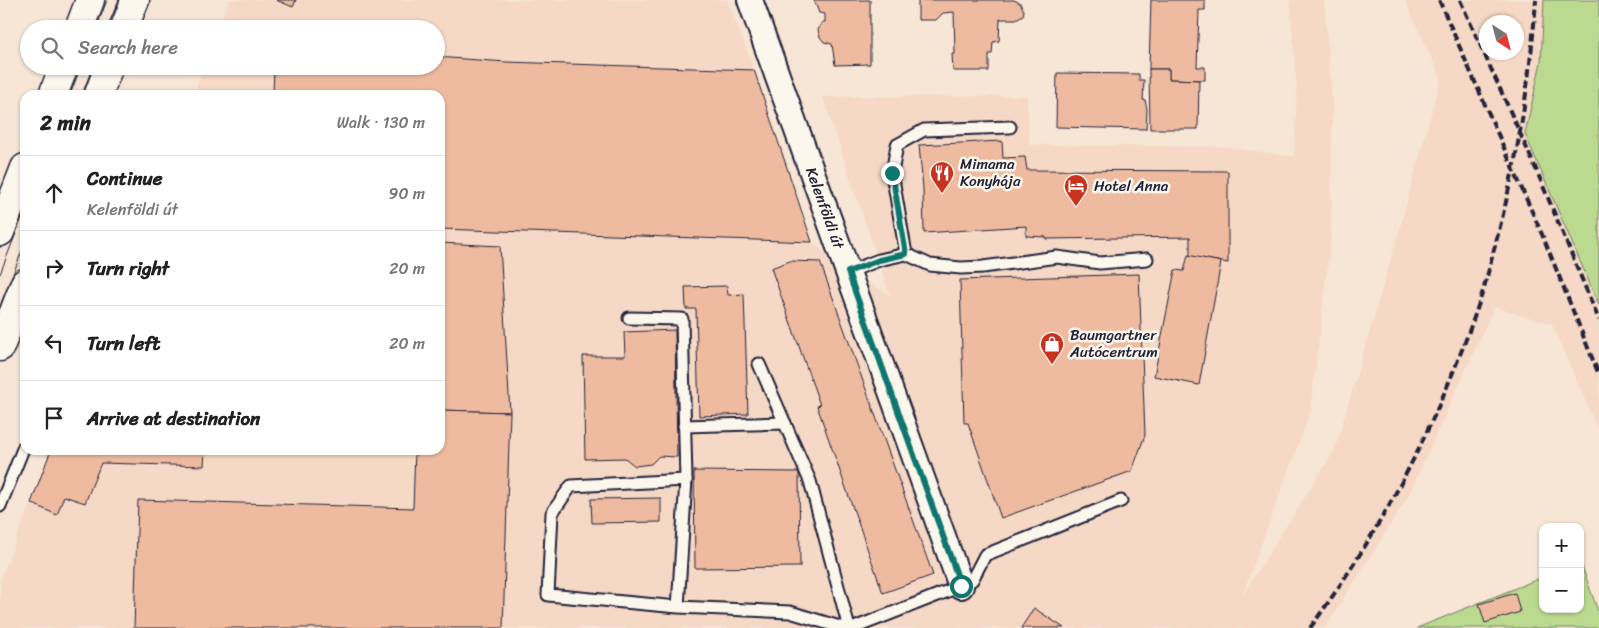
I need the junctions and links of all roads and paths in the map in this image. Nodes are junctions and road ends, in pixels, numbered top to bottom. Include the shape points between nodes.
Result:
1 (90, 0) edge
2 (135, 0) edge
3 (750, 0) edge
4 (82, 20) edge
5 (127, 20) edge
6 (61, 75) edge
7 (106, 75) edge
8 (55, 90) edge
9 (100, 90) edge
10 (1010, 127) dead end
11 (20, 181) edge
12 (0, 232) edge
13 (906, 254) junction
14 (1147, 259) dead end
15 (848, 272) junction
16 (20, 295) edge
17 (629, 318) dead end
18 (0, 347) edge
19 (759, 364) dead end
20 (785, 423) junction
21 (684, 426) junction
22 (20, 455) edge
23 (686, 480) junction
24 (1121, 501) dead end
25 (1, 502) edge
26 (961, 586) junction
27 (678, 607) junction
28 (843, 628) edge
29 (848, 628) edge
30 (854, 628) edge

1 - 4 street
2 - 5 street
3 - 15 street, Kelenföldi út
6 - 8 street
7 - 9 street
10 - 13 lane via 924,130 897,145 892,173
11 - 12 street
13 - 14 lane via 930,265 961,268 1057,258 1100,263
13 - 15 lane
15 - 26 street, Kelenföldi út
16 - 18 street
17 - 21 lane via 682,319
19 - 20 lane
20 - 21 lane
20 - 29 lane via 810,481
21 - 23 lane
22 - 25 lane
23 - 27 lane
23 - 27 lane via 572,486 552,513 548,595
24 - 26 lane via 985,555 972,580
26 - 30 lane
27 - 28 lane via 790,612

